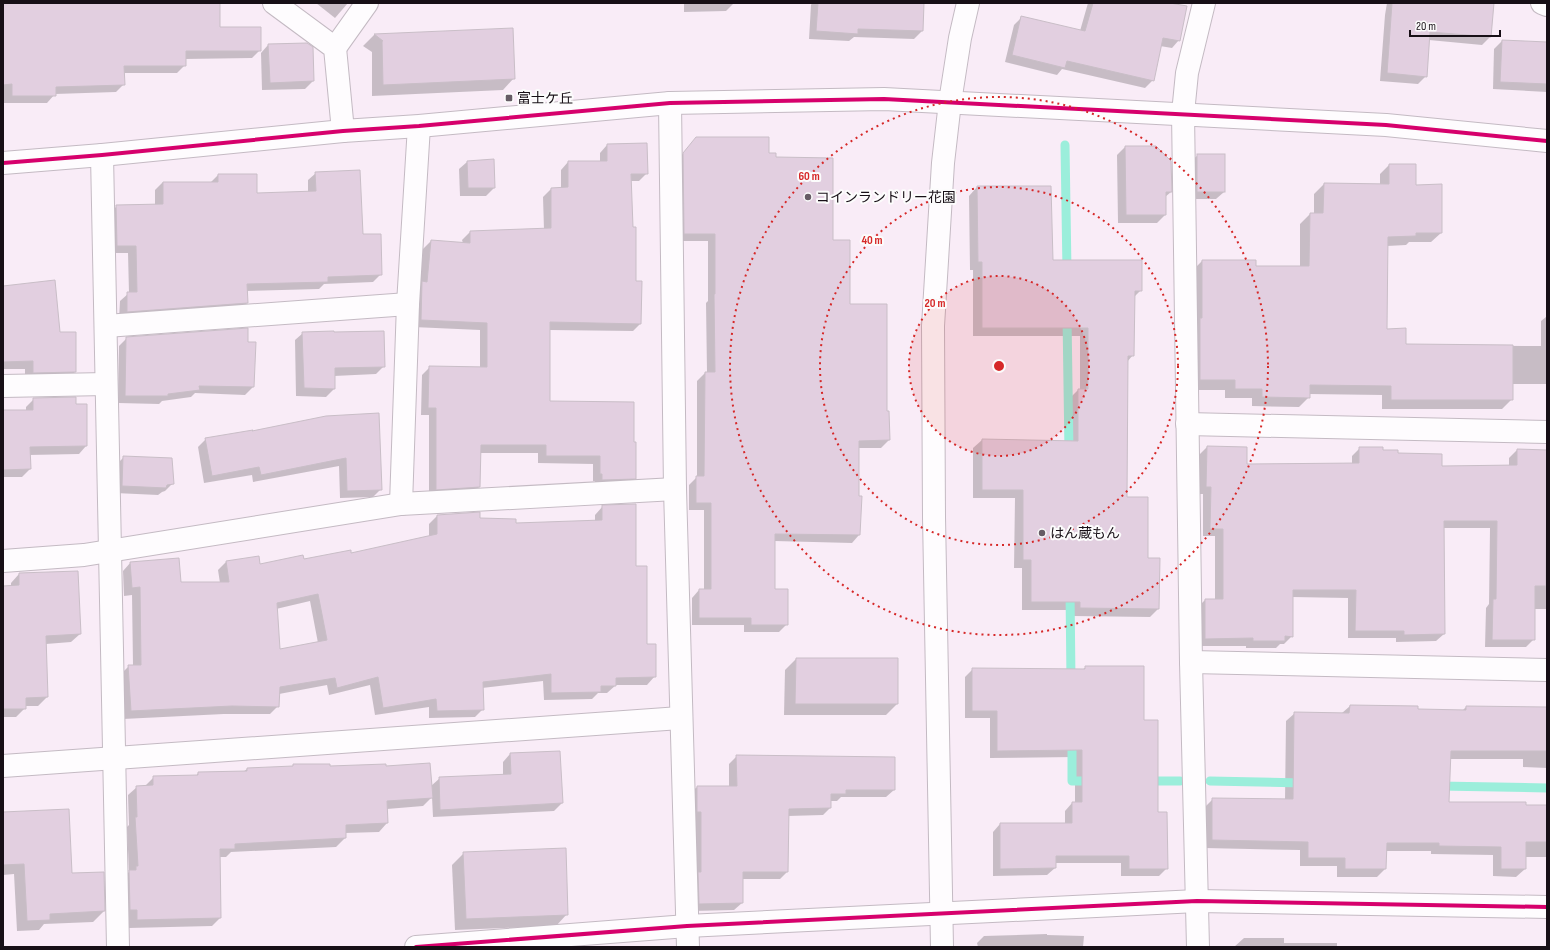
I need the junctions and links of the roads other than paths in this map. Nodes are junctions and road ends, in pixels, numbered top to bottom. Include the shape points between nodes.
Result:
1 (274, 3) edge
2 (367, 3) edge
3 (968, 3) edge
4 (1204, 3) edge
5 (1542, 3) edge
6 (1547, 5) edge
7 (335, 48) junction
8 (670, 102) junction
9 (950, 102) junction
10 (1183, 113) junction
11 (419, 126) junction
12 (343, 131) junction
13 (1547, 141) edge
14 (102, 155) junction
15 (3, 163) edge
16 (408, 304) junction
17 (106, 326) junction
18 (106, 384) junction
19 (3, 386) edge
20 (1187, 424) junction
21 (1547, 432) edge
22 (675, 488) junction
23 (401, 504) junction
24 (109, 551) junction
25 (3, 561) edge
26 (1191, 662) junction
27 (1547, 670) edge
28 (680, 718) junction
29 (115, 758) junction
30 (3, 766) edge
31 (1197, 901) junction
32 (1547, 907) edge
33 (941, 913) junction
34 (687, 937) edge
35 (118, 947) edge
36 (416, 947) edge
37 (942, 947) edge
38 (1198, 947) edge

1 - 7 street
2 - 7 street
3 - 9 street
4 - 10 street via 1187,73
5 - 6 street
7 - 12 street
8 - 9 street via 884,98
8 - 11 street
8 - 22 street
9 - 10 street
9 - 33 street via 943,163 933,326
10 - 13 street via 1386,125
10 - 20 street
11 - 12 street
11 - 16 street
12 - 14 street
14 - 15 street
14 - 17 street
16 - 17 street
16 - 23 street
17 - 18 street
18 - 19 street
18 - 24 street
20 - 21 street
20 - 26 street
22 - 23 street
22 - 28 street
23 - 24 street
24 - 25 street
24 - 29 street
26 - 27 street
26 - 31 street
28 - 29 street
28 - 34 street
29 - 30 street
29 - 35 street
31 - 32 street
31 - 33 street
31 - 38 street
33 - 34 street
33 - 37 street
34 - 36 street

